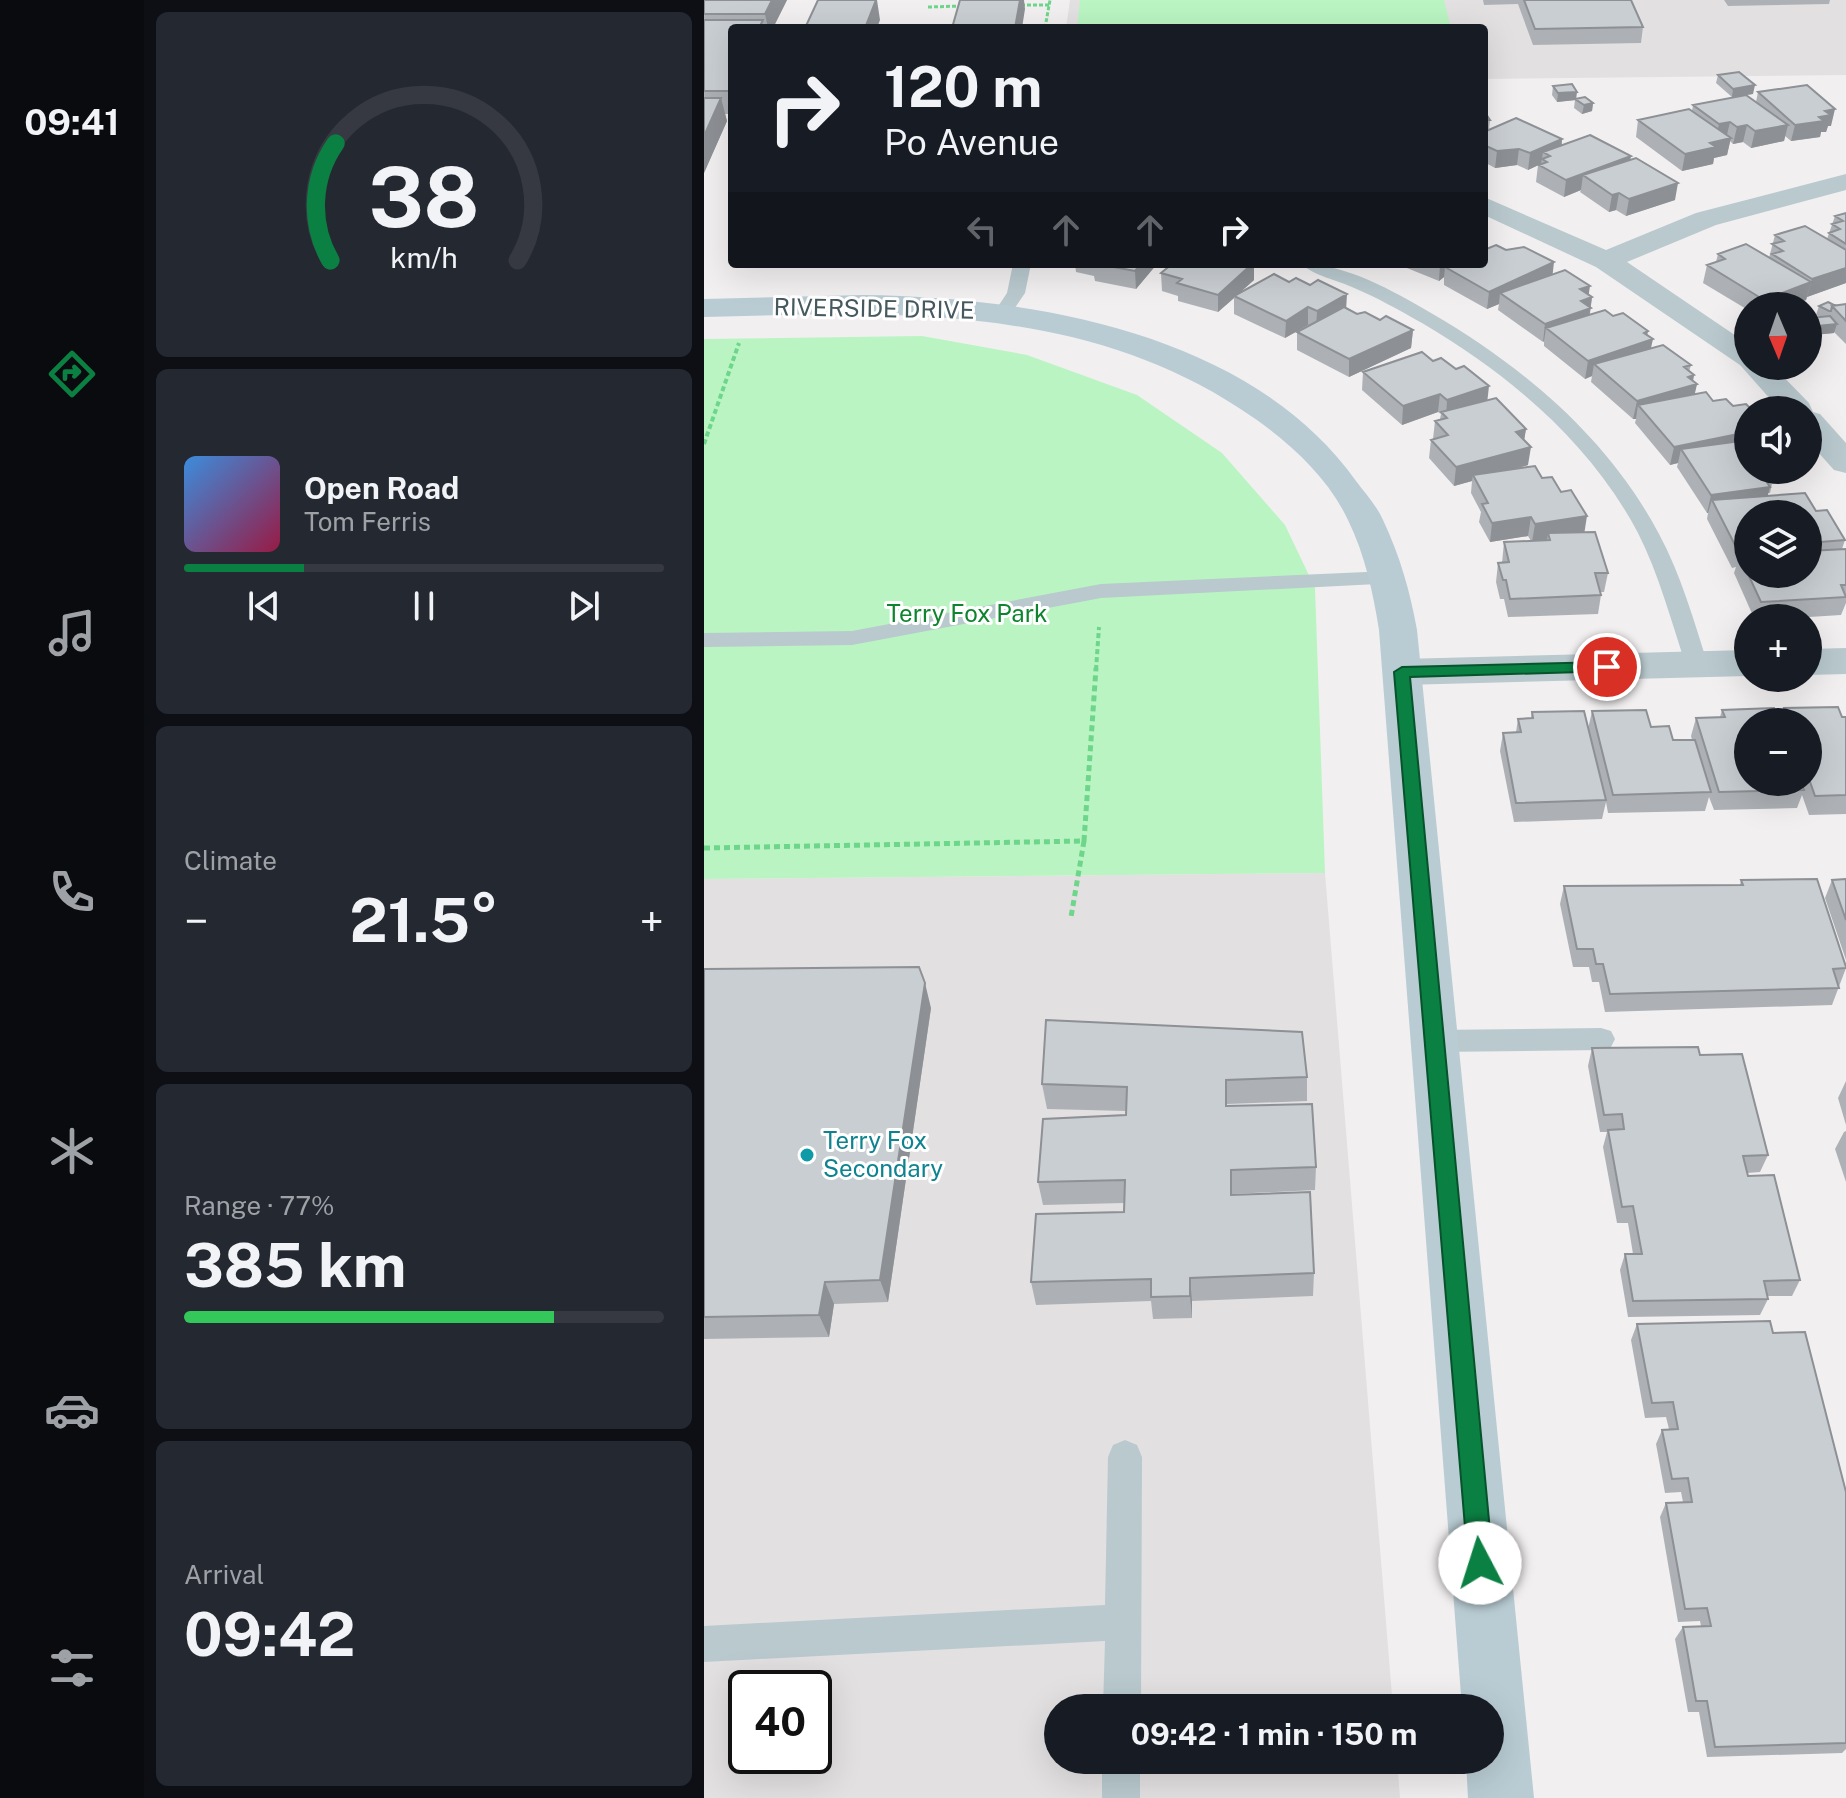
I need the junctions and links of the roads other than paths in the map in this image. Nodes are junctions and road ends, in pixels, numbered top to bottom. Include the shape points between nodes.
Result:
1 (1846, 182) edge
2 (1488, 207) edge
3 (1606, 261) junction
4 (1021, 268) edge
5 (1321, 268) edge
6 (704, 308) edge
7 (1002, 314) junction
8 (1734, 348) edge
9 (1771, 380) edge
10 (1789, 396) edge
11 (1822, 427) edge
12 (1846, 463) edge
13 (1389, 578) junction
14 (704, 640) edge
15 (1846, 661) edge
16 (1822, 662) edge
17 (1734, 664) edge
18 (1697, 665) junction
19 (1402, 672) junction
20 (1601, 1039) dead end
21 (1435, 1041) junction
22 (1125, 1457) dead end
23 (1123, 1622) junction
24 (704, 1644) edge
25 (1122, 1694) edge
26 (1121, 1774) edge
27 (1121, 1798) edge
28 (1501, 1798) edge

1 - 3 street via 1706,219
2 - 3 street
3 - 8 street
4 - 7 lane via 1016,293
5 - 18 lane via 1384,294 1482,352 1577,434 1624,491 1648,532
6 - 7 street, RIVERSIDE DRIVE via 911,305
7 - 13 street, RIVERSIDE DRIVE via 1124,341 1249,398 1314,450 1341,482 1364,518
9 - 10 street
11 - 12 street
13 - 14 lane via 1101,591 852,638
13 - 19 street, RIVERSIDE DRIVE
15 - 16 street
17 - 18 street
18 - 19 street
19 - 21 street, RIVERSIDE DRIVE
20 - 21 lane
21 - 28 street, RIVERSIDE DRIVE
22 - 23 lane
23 - 24 lane
23 - 25 lane
26 - 27 lane

